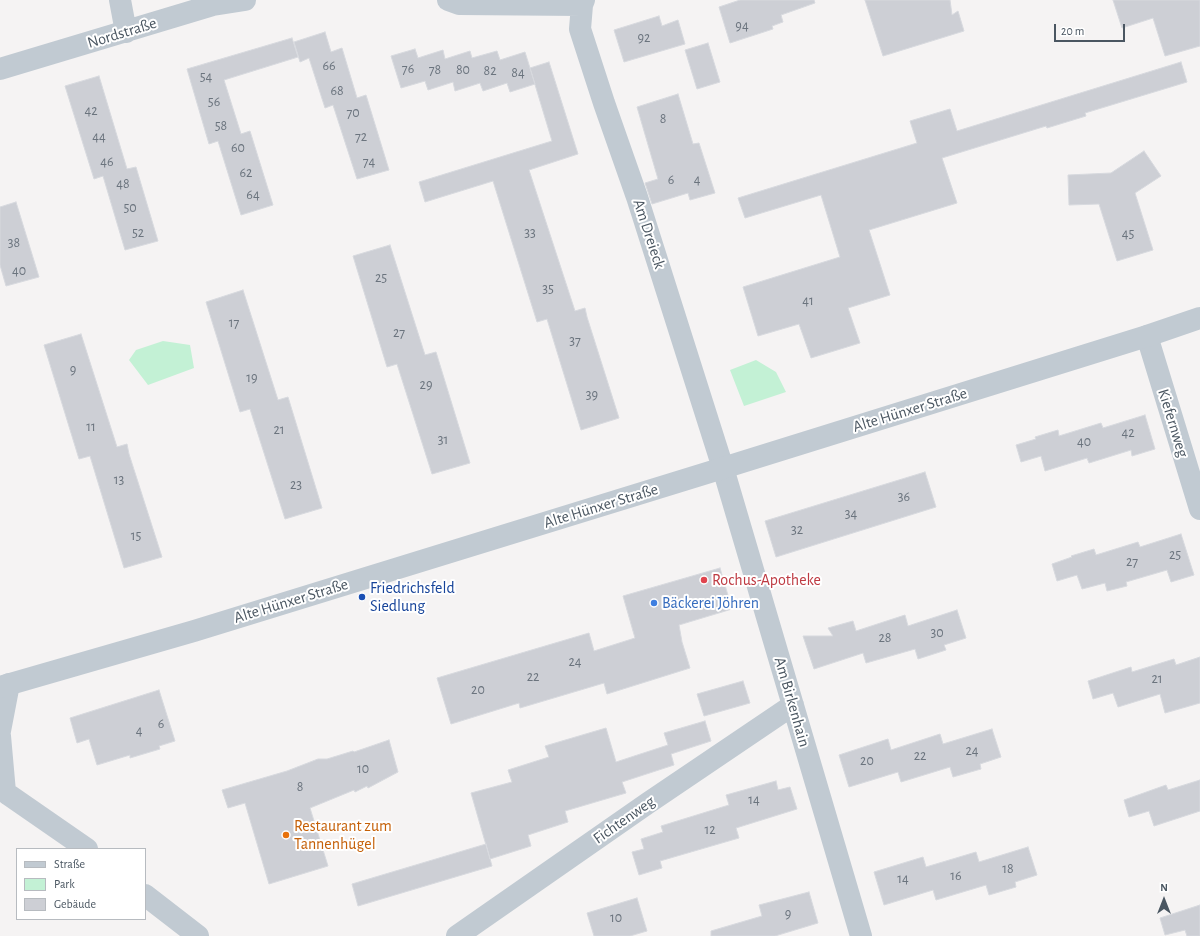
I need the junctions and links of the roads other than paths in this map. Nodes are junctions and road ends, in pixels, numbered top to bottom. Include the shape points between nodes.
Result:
1 (120, 0) edge
2 (245, 0) edge
3 (448, 0) edge
4 (583, 2) edge
5 (126, 32) junction
6 (0, 69) edge
7 (1200, 318) edge
8 (1146, 336) junction
9 (724, 468) junction
10 (1200, 509) edge
11 (4, 686) edge
12 (793, 705) junction
13 (0, 732) edge
14 (0, 736) edge
15 (2, 790) edge
16 (86, 848) edge
17 (146, 895) edge
18 (198, 936) edge
19 (457, 936) edge
20 (862, 936) edge

1 - 5 street
2 - 5 street, Nordstraße via 213,5
3 - 4 street via 459,4
4 - 9 street, Am Dreieck via 580,29
5 - 6 street, Nordstraße
7 - 8 street, Alte Hünxer Straße
8 - 9 street, Alte Hünxer Straße
8 - 10 street, Kiefernweg
9 - 11 street, Alte Hünxer Straße via 194,631
9 - 12 street, Am Birkenhain
11 - 13 street
12 - 19 street, Fichtenweg
12 - 20 street, Am Birkenhain
14 - 15 street
15 - 16 street
17 - 18 street

